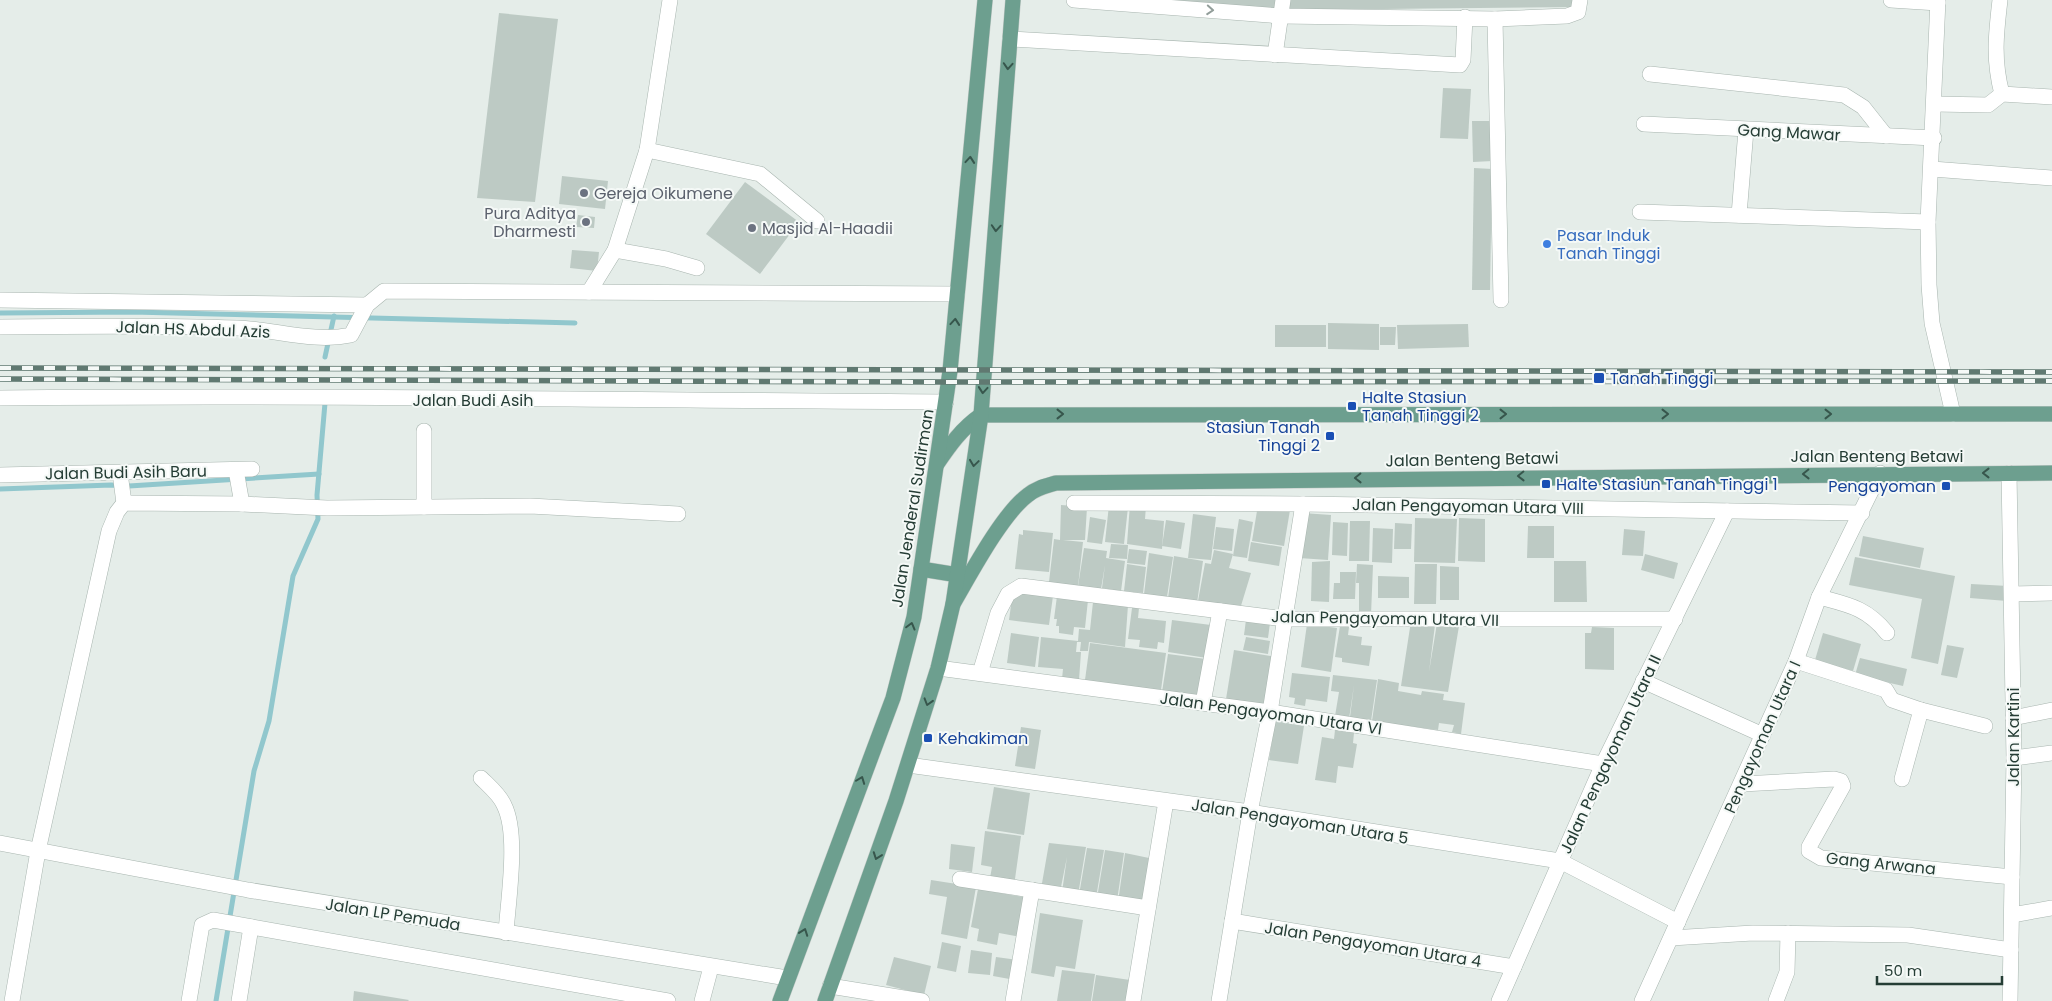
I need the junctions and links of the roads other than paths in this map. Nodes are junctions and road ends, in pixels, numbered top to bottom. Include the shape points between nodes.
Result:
1 (670, 0) edge
2 (985, 0) edge
3 (1013, 0) edge
4 (1074, 0) edge
5 (1283, 0) edge
6 (1580, 0) edge
7 (1891, 0) edge
8 (2000, 0) edge
9 (1938, 2) edge
10 (1145, 3) edge
11 (1281, 16) junction
12 (1465, 17) junction
13 (1495, 18) junction
14 (1010, 39) junction
15 (1275, 55) junction
16 (1650, 74) dead end
17 (2002, 94) junction
18 (2052, 98) edge
19 (1935, 104) junction
20 (1644, 124) dead end
21 (1746, 130) junction
22 (1886, 136) junction
23 (1934, 138) junction
24 (647, 150) junction
25 (1932, 169) junction
26 (2052, 178) edge
27 (1640, 212) dead end
28 (1738, 215) junction
29 (817, 221) dead end
30 (1928, 222) junction
31 (615, 250) junction
32 (697, 268) dead end
33 (589, 292) junction
34 (957, 294) junction
35 (0, 300) edge
36 (1501, 300) dead end
37 (126, 302) junction
38 (97, 303) junction
39 (238, 305) junction
40 (280, 305) junction
41 (364, 310) junction
42 (95, 325) junction
43 (124, 325) junction
44 (237, 326) junction
45 (0, 327) edge
46 (278, 330) junction
47 (0, 398) edge
48 (946, 402) junction
49 (1953, 414) junction
50 (2052, 414) edge
51 (981, 415) junction
52 (424, 431) dead end
53 (937, 464) junction
54 (252, 469) dead end
55 (236, 470) junction
56 (120, 473) junction
57 (1880, 473) junction
58 (2009, 473) junction
59 (2052, 473) edge
60 (0, 475) edge
61 (124, 503) junction
62 (1074, 503) dead end
63 (242, 504) junction
64 (1303, 504) junction
65 (424, 507) junction
66 (1727, 510) junction
67 (1862, 513) junction
68 (678, 514) dead end
69 (921, 569) junction
70 (958, 575) junction
71 (2052, 593) edge
72 (2012, 594) junction
73 (1820, 597) junction
74 (954, 604) junction
75 (1220, 611) junction
76 (1285, 619) junction
77 (1675, 619) junction
78 (1887, 633) dead end
79 (1796, 661) junction
80 (938, 668) junction
81 (980, 673) junction
82 (1643, 681) junction
83 (1203, 703) junction
84 (1921, 710) junction
85 (2052, 710) edge
86 (1270, 712) junction
87 (2013, 718) junction
88 (1985, 726) dead end
89 (1763, 735) junction
90 (2052, 753) edge
91 (2014, 758) junction
92 (1602, 764) junction
93 (908, 765) junction
94 (482, 778) dead end
95 (1902, 779) dead end
96 (1742, 784) junction
97 (1166, 801) junction
98 (1250, 812) junction
99 (0, 843) edge
100 (38, 851) junction
101 (1560, 861) junction
102 (2012, 877) junction
103 (960, 879) dead end
104 (1032, 890) junction
105 (1148, 908) junction
106 (2052, 908) edge
107 (2012, 915) junction
108 (1232, 921) junction
109 (1678, 922) junction
110 (247, 927) junction
111 (506, 933) junction
112 (1788, 934) junction
113 (1671, 938) junction
114 (2011, 950) junction
115 (711, 967) junction
116 (1514, 967) junction
117 (787, 978) junction
118 (830, 986) junction
119 (12, 1001) edge
120 (189, 1001) edge
121 (239, 1001) edge
122 (668, 1001) edge
123 (702, 1001) edge
124 (780, 1001) edge
125 (825, 1001) edge
126 (922, 1001) edge
127 (1013, 1001) edge
128 (1133, 1001) edge
129 (1219, 1001) edge
130 (1499, 1001) edge
131 (1642, 1001) edge
132 (1776, 1001) edge
133 (2010, 1001) edge

1 - 24 street
34 -> 2 main road, Jalan Jenderal Sudirman
3 - 14 main road
4 - 10 street
5 - 11 street
6 - 13 street via 1578,12 1567,16
7 - 9 street
8 - 17 street via 1996,70
9 - 19 street
10 -> 11 street
11 - 12 street
11 - 15 street
12 - 13 street
12 - 15 street via 1464,60 1460,65
13 - 36 street
14 - 15 street
14 -> 51 main road
16 - 22 street via 1844,95 1863,107
17 - 18 street
17 - 19 street via 1988,105
19 - 23 street
20 - 21 street, Gang Mawar
21 - 22 street, Gang Mawar
21 - 28 street
22 - 23 street, Gang Mawar
23 - 25 street
24 - 29 street via 760,174
24 - 31 street
25 - 26 street
25 - 30 street
27 - 28 street
28 - 30 street
30 - 49 street via 1932,324
31 - 32 street
31 - 33 street
33 - 34 street
33 - 41 street via 384,291
48 -> 34 main road, Jalan Jenderal Sudirman
35 - 38 street
37 - 38 street
37 - 39 street
37 - 43 street
38 - 42 street
39 - 40 street
39 - 44 street
40 - 41 street
40 - 46 street
41 - 46 street, Jalan HS Abdul Azis via 351,336 307,336
42 - 43 street, Jalan HS Abdul Azis
42 - 45 street, Jalan HS Abdul Azis
43 - 44 street, Jalan HS Abdul Azis
44 - 46 street, Jalan HS Abdul Azis
47 - 48 street, Jalan Budi Asih via 187,396
48 - 53 main road, Jalan Jenderal Sudirman
49 - 50 main road
51 -> 49 main road
51 - 53 main road via 953,440
51 -> 70 main road
52 - 65 street
53 - 69 main road, Jalan Jenderal Sudirman
54 - 55 street, Jalan Budi Asih Baru
55 - 56 street, Jalan Budi Asih Baru
55 - 63 street
56 - 60 street, Jalan Budi Asih Baru
56 - 61 street
58 -> 57 main road, Jalan Benteng Betawi
57 - 67 street, Pengayoman Utara I
57 -> 74 main road, Jalan Benteng Betawi via 1056,482 1040,487 1014,508
58 - 59 main road, Jalan Benteng Betawi
58 - 72 street, Jalan Kartini
61 - 63 street
61 - 100 street via 109,531
62 - 64 street, Jalan Pengayoman Utara VIII
63 - 65 street via 327,508
64 - 66 street, Jalan Pengayoman Utara VIII
64 - 76 street
65 - 68 street via 530,506
66 - 67 street, Jalan Pengayoman Utara VIII
66 - 77 street, Jalan Pengayoman Utara II
67 - 73 street, Pengayoman Utara I
69 - 70 main road
117 -> 69 main road, Jalan Jenderal Sudirman via 893,698 914,617
70 - 74 main road
71 - 72 street
72 - 87 street, Jalan Kartini
73 - 78 street via 1864,610 1876,618
73 - 79 street, Pengayoman Utara I
74 - 80 main road
75 - 76 street, Jalan Pengayoman Utara VII
75 - 81 street, Jalan Pengayoman Utara VII via 1021,586 1008,594 998,613
75 - 83 street
76 - 77 street, Jalan Pengayoman Utara VII
76 - 86 street
77 - 82 street, Jalan Pengayoman Utara II
79 - 84 street via 1886,690 1892,700
79 - 89 street, Pengayoman Utara I
80 - 81 street, Jalan Pengayoman Utara VI
80 -> 93 main road
81 - 83 street, Jalan Pengayoman Utara VI
82 - 89 street
82 - 92 street, Jalan Pengayoman Utara II
83 - 86 street, Jalan Pengayoman Utara VI
84 - 88 street
84 - 95 street
85 - 87 street
86 - 92 street, Jalan Pengayoman Utara VI
86 - 98 street
87 - 91 street, Jalan Kartini
89 - 96 street, Pengayoman Utara I
90 - 91 street
91 - 102 street, Jalan Kartini
92 - 101 street, Jalan Pengayoman Utara II
93 - 97 street, Jalan Pengayoman Utara 5
93 -> 118 main road
94 - 111 street via 504,803 510,821
96 - 102 street, Gang Arwana via 1841,781 1843,786 1808,848 1822,858
96 - 109 street, Pengayoman Utara I
97 - 98 street, Jalan Pengayoman Utara 5
97 - 105 street
98 - 101 street, Jalan Pengayoman Utara 5
98 - 108 street
99 - 100 street, Jalan LP Pemuda
100 - 111 street, Jalan LP Pemuda
100 - 119 street
101 - 109 street, Jalan Pengayoman Utara 5
101 - 116 street, Jalan Pengayoman Utara II
102 - 107 street, Jalan Kartini
103 - 104 street
104 - 105 street
104 - 127 street
105 - 128 street
106 - 107 street
107 - 114 street, Jalan Kartini
108 - 116 street, Jalan Pengayoman Utara 4
108 - 129 street
109 - 113 street, Pengayoman Utara I
110 - 120 street via 213,920 202,925
110 - 121 street
110 - 122 street
111 - 115 street, Jalan LP Pemuda
112 - 113 street
112 - 114 street via 1908,935
112 - 132 street via 1786,972
113 - 131 street, Pengayoman Utara I
114 - 133 street, Jalan Kartini
115 - 117 street, Jalan LP Pemuda
115 - 123 street
116 - 130 street, Jalan Pengayoman Utara II
117 - 124 main road, Jalan Jenderal Sudirman
118 - 125 main road
118 - 126 street

